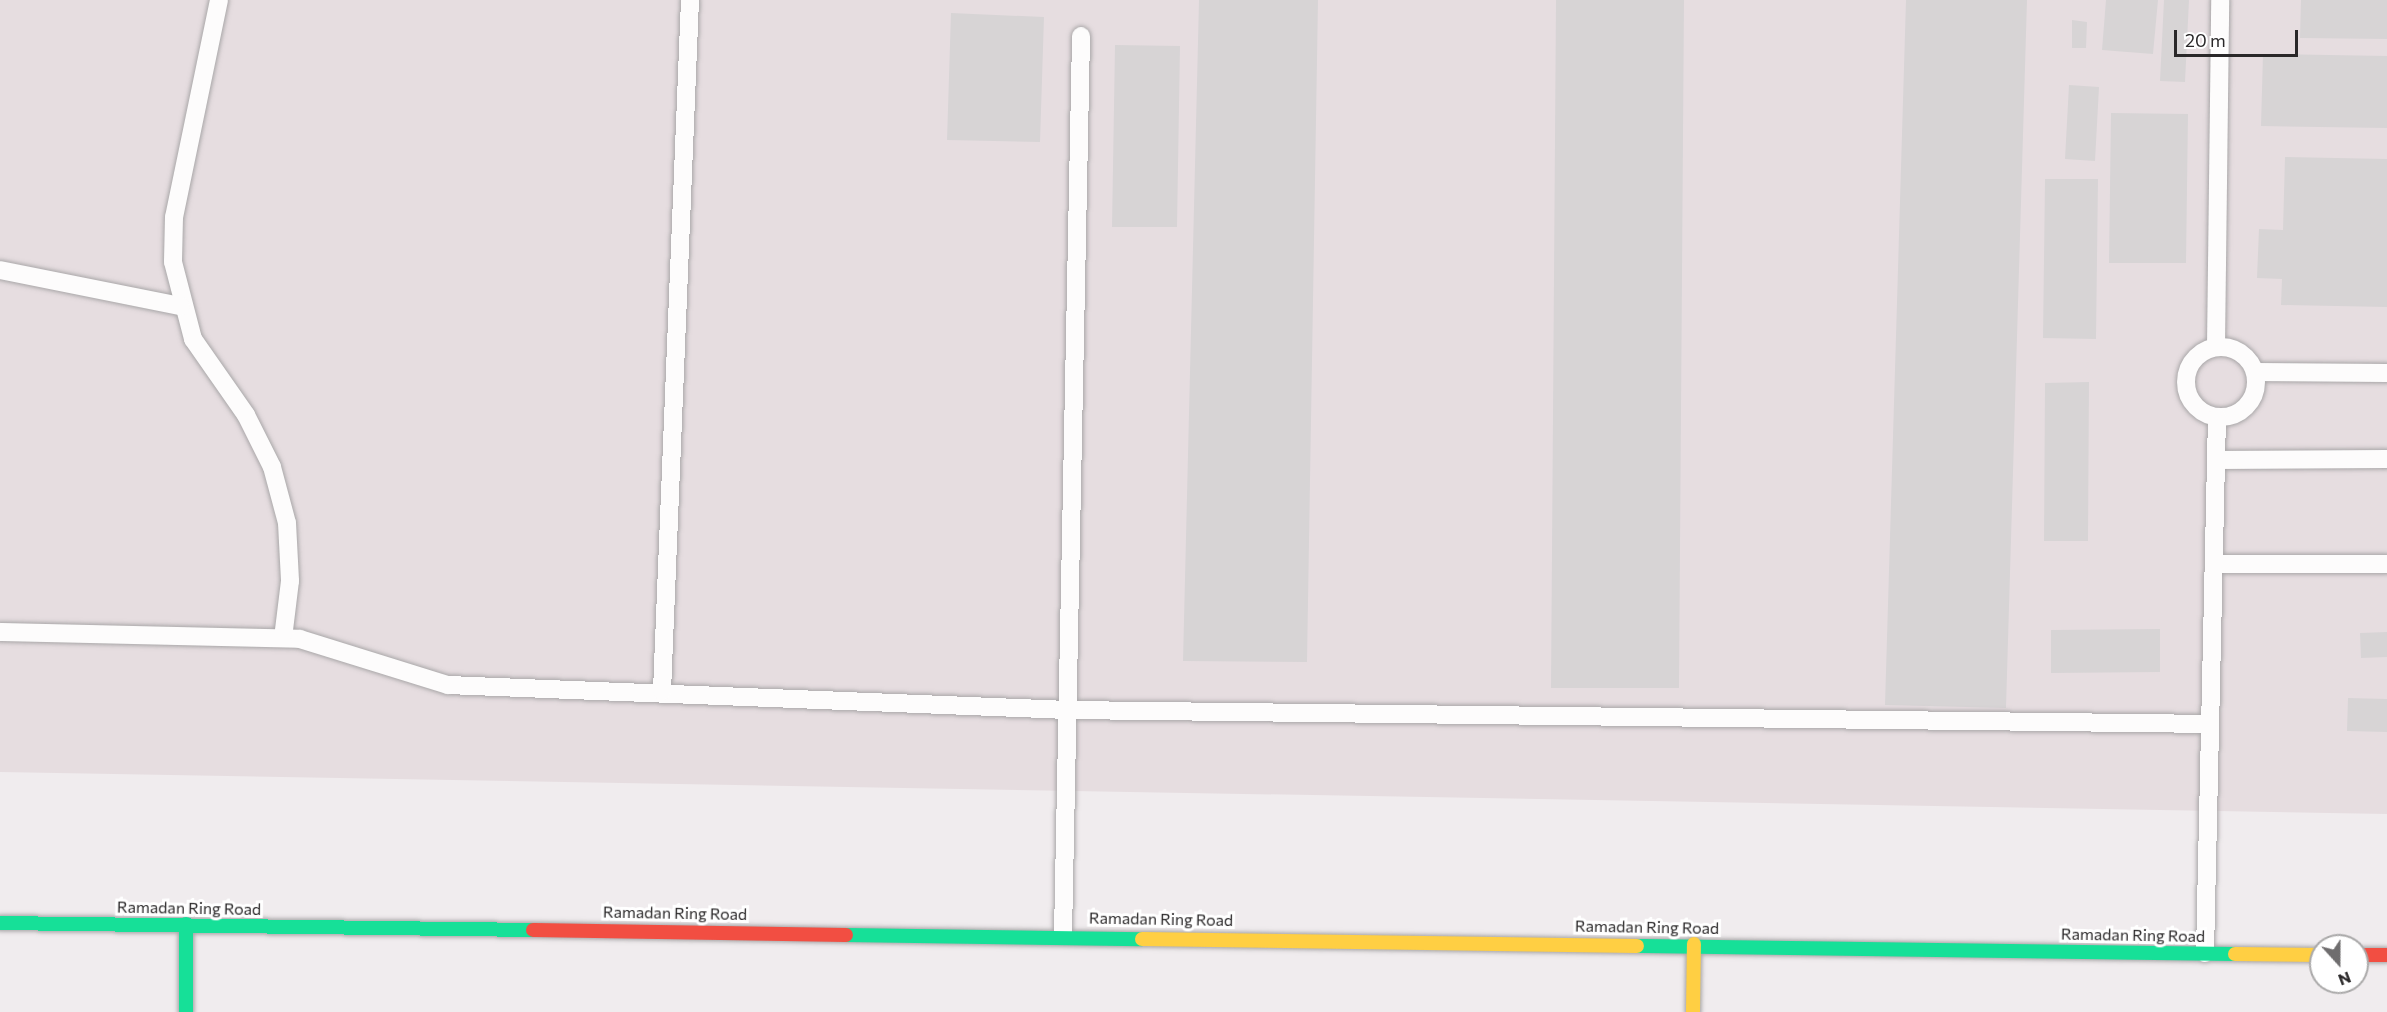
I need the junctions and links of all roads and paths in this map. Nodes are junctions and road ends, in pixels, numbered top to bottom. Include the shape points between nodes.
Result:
1 (219, 0) edge
2 (690, 0) edge
3 (2220, 0) edge
4 (1081, 36) dead end
5 (0, 270) edge
6 (180, 306) junction
7 (2216, 346) junction
8 (2256, 372) junction
9 (2387, 373) edge
10 (2217, 417) junction
11 (2387, 459) edge
12 (2216, 460) junction
13 (2214, 564) junction
14 (2387, 564) edge
15 (0, 632) edge
16 (282, 638) junction
17 (662, 691) junction
18 (1068, 710) junction
19 (2210, 724) junction
20 (0, 923) edge
21 (186, 924) junction
22 (1063, 934) junction
23 (1694, 944) junction
24 (2205, 953) junction
25 (2309, 955) edge
26 (2369, 955) edge
27 (2387, 956) edge
28 (186, 1012) edge
29 (1693, 1012) edge

1 - 6 lane via 174,217 173,262
2 - 17 lane
3 - 7 lane
4 - 18 lane
5 - 6 lane
6 - 16 lane via 193,339 246,416 272,467 288,535 291,581
7 - 8 lane via 2248,357
7 - 10 lane via 2194,359 2185,382 2195,406
8 - 9 lane
8 - 10 lane via 2252,399 2243,410
10 - 12 lane
11 - 12 lane
12 - 13 lane
13 - 14 lane
13 - 19 lane
15 - 16 lane
16 - 17 lane via 322,644 448,685
17 - 18 lane
18 - 19 lane
18 - 22 lane
19 - 24 lane
20 - 21 street, Ramadan Ring Road
21 - 22 street, Ramadan Ring Road
21 - 28 street
22 - 23 street, Ramadan Ring Road
23 - 24 street, Ramadan Ring Road
23 - 29 street
24 - 25 street, Ramadan Ring Road
26 - 27 street

